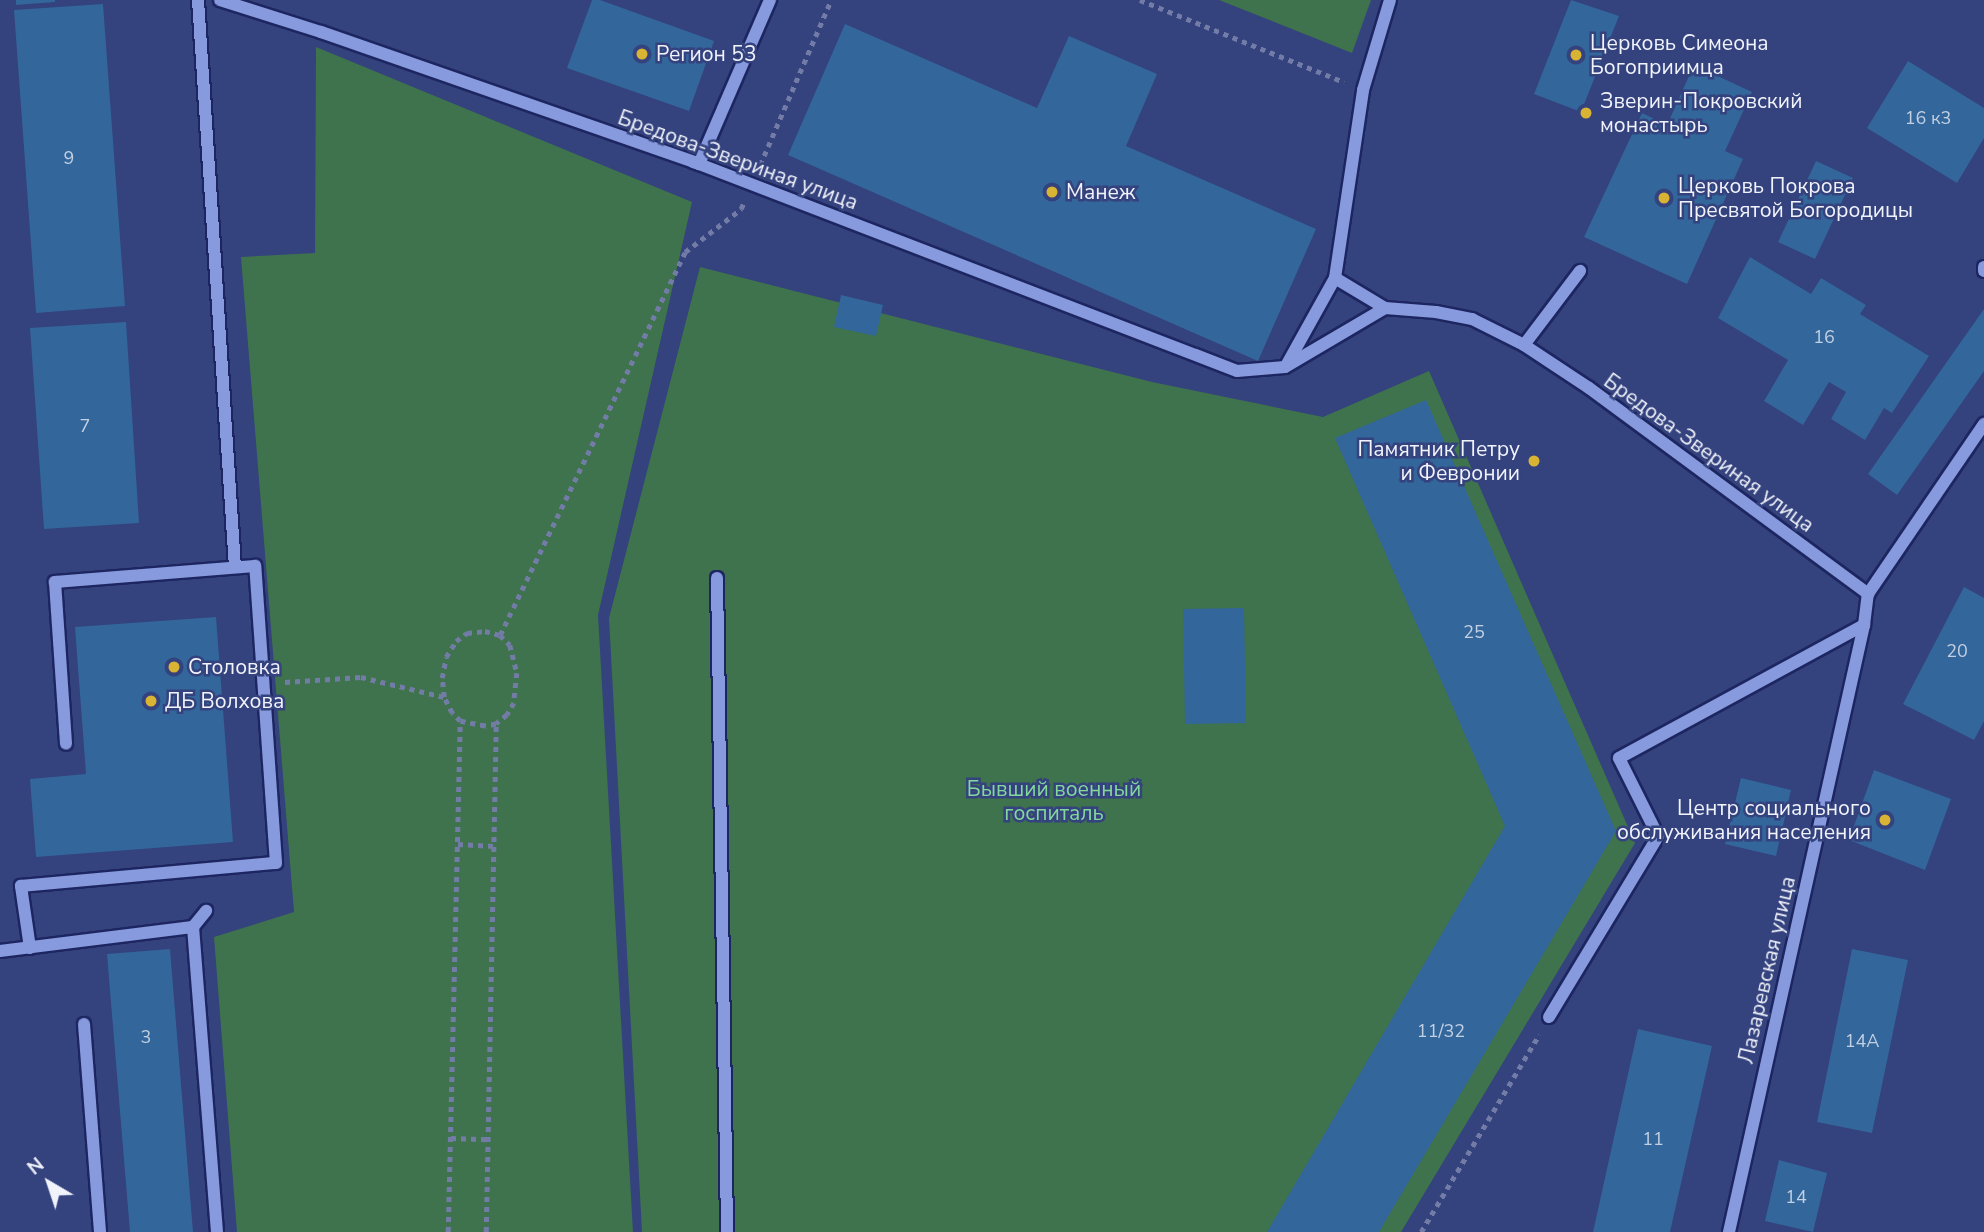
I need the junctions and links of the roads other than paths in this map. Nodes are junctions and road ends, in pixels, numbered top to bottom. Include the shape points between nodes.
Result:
1 (198, 0) edge
2 (219, 0) edge
3 (770, 0) edge
4 (1390, 0) edge
5 (699, 164) junction
6 (1580, 271) dead end
7 (1335, 278) junction
8 (1385, 308) junction
9 (1524, 345) junction
10 (1285, 367) junction
11 (1984, 424) edge
12 (235, 567) junction
13 (717, 578) dead end
14 (1868, 594) junction
15 (1864, 625) junction
16 (66, 744) dead end
17 (206, 911) dead end
18 (192, 927) junction
19 (30, 948) junction
20 (0, 951) edge
21 (1549, 1017) road end
22 (83, 1024) dead end
23 (100, 1232) edge
24 (217, 1232) edge
25 (727, 1232) edge
26 (1729, 1232) edge

1 - 12 street
2 - 5 street, Бредова-Звериная улица
3 - 5 street
4 - 7 street via 1363,90
5 - 10 street, Бредова-Звериная улица via 1237,371
6 - 9 street
7 - 8 street, Бредова-Звериная улица
7 - 10 street
8 - 9 street, Бредова-Звериная улица via 1472,319
8 - 10 street
9 - 14 street, Бредова-Звериная улица
11 - 14 street
12 - 16 street via 55,582
12 - 19 street via 255,566 276,863 21,886
13 - 25 street
14 - 15 street, Лазаревская улица
15 - 21 street via 1619,758 1658,836
15 - 26 street, Лазаревская улица
17 - 18 street
18 - 19 street
18 - 24 street
19 - 20 street
22 - 23 street

